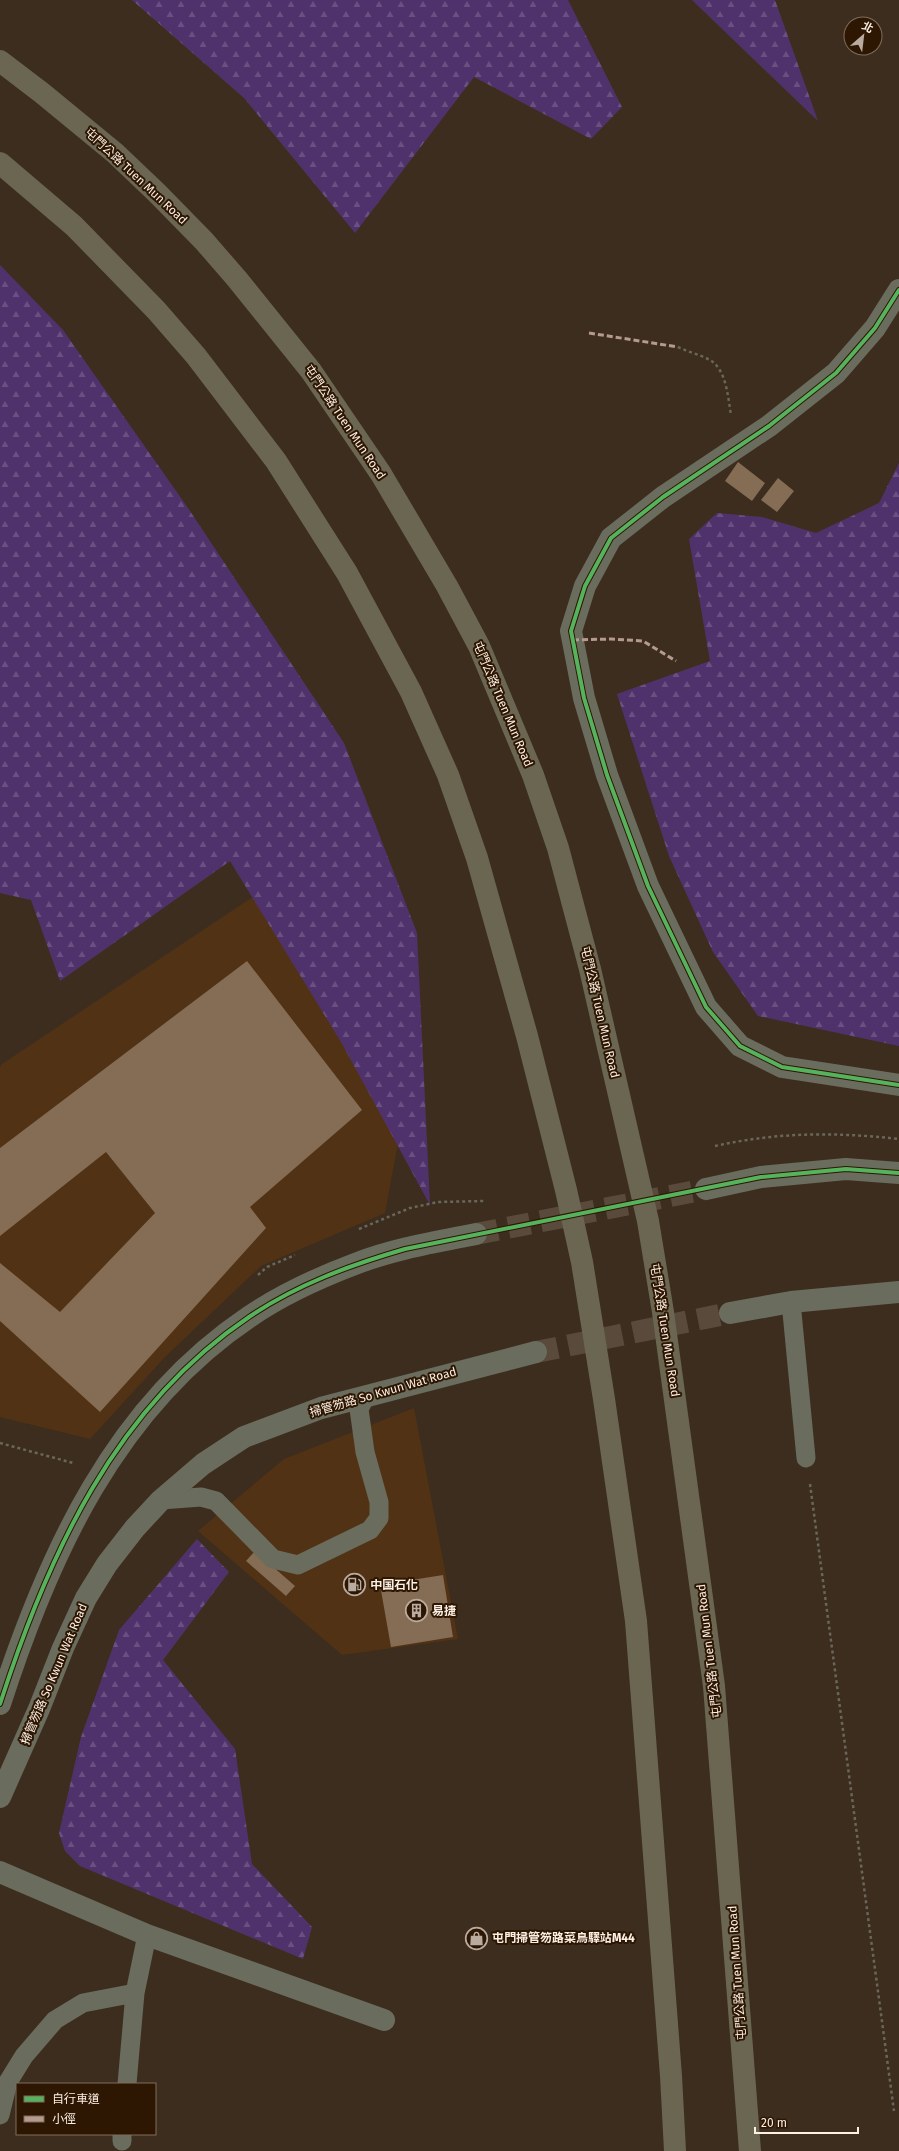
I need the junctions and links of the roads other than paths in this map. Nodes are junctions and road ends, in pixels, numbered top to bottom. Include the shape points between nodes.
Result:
1 (0, 61) edge
2 (0, 162) edge
3 (899, 290) edge
4 (899, 1085) edge
5 (899, 1173) edge
6 (706, 1189) tunnel mouth
7 (476, 1234) tunnel mouth
8 (899, 1292) edge
9 (791, 1302) junction
10 (730, 1313) tunnel mouth
11 (536, 1352) tunnel mouth
12 (366, 1396) junction
13 (806, 1458) road end
14 (161, 1500) junction
15 (0, 1704) edge
16 (0, 1797) edge
17 (0, 1872) edge
18 (147, 1935) junction
19 (135, 1993) junction
20 (384, 2020) dead end
21 (127, 2083) edge
22 (0, 2115) edge
23 (675, 2151) edge
24 (750, 2151) edge

1 - 24 highway, 屯門公路 Tuen Mun Road via 115,153 157,193 237,279 311,371 381,474 447,586 479,646 533,775 558,848 590,969 646,1214 664,1312 714,1686
2 - 23 highway via 74,226 156,310 196,356 276,461 347,573 411,692 448,775 477,858 527,1036 566,1190 582,1262 605,1407 636,1621
3 - 4 street via 875,328 836,373 768,426 663,497 611,538 585,586 571,631 584,698 607,775 648,886 706,1007 740,1046 782,1067
5 - 6 street via 846,1169 761,1178
7 - 15 street via 405,1249 356,1264 303,1286 250,1316 179,1374 150,1404 120,1443 88,1495 33,1607
8 - 9 street
9 - 10 street
9 - 13 lane
11 - 12 street, 掃管笏路 So Kwun Wat Road
12 - 14 street, 掃管笏路 So Kwun Wat Road via 321,1408 244,1437 203,1464
12 - 14 lane via 359,1409 365,1452 379,1502 379,1518 370,1530 298,1565 273,1560 216,1501 201,1497
14 - 16 street, 掃管笏路 So Kwun Wat Road via 135,1528 86,1598
17 - 18 street
18 - 19 lane
18 - 20 street
19 - 21 lane
19 - 22 lane via 83,2003 55,2020 24,2056 8,2082

